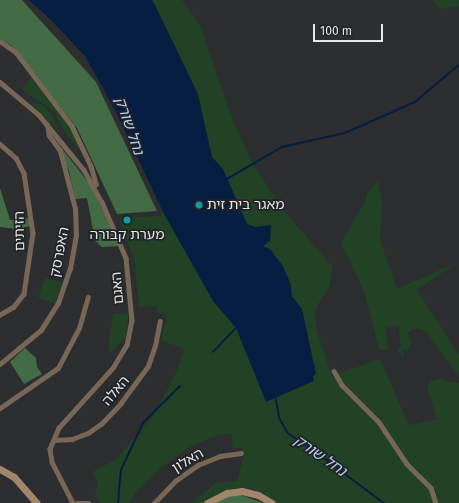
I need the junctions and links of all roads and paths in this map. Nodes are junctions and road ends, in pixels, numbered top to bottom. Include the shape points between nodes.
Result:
1 (0, 41) edge
2 (0, 82) edge
3 (47, 125) junction
4 (0, 144) edge
5 (97, 190) junction
6 (88, 297) dead end
7 (0, 315) edge
8 (160, 321) dead end
9 (0, 364) edge
10 (334, 371) dead end
11 (0, 408) edge
12 (54, 440) junction
13 (241, 453) dead end
14 (0, 469) edge
15 (37, 503) edge
16 (73, 503) edge
17 (77, 503) edge
18 (89, 503) edge
19 (154, 503) edge
20 (207, 503) edge
21 (272, 503) edge
22 (436, 503) edge

1 - 5 street via 16,52 77,132 91,166
2 - 3 street, האגם
3 - 5 street, האגם via 76,158
3 - 9 street, האפרסק via 49,136 60,151 75,208 76,236 70,269 58,303 41,330
4 - 7 street, הזיתים via 16,158 24,173 34,233 24,294 14,307
5 - 12 street, האגם via 126,254 131,330 127,345 118,361 59,428
6 - 11 street via 79,328 58,368
8 - 12 street, האלה via 156,346 148,366 120,404 101,424 88,433 72,439
10 - 22 street via 342,385 379,422 407,464 431,488
12 - 16 street, האגם via 51,458
13 - 19 street, האלון via 220,456 198,465 175,481
14 - 15 main road via 14,477
17 - 18 street
20 - 21 main road via 226,493 242,491 258,494

